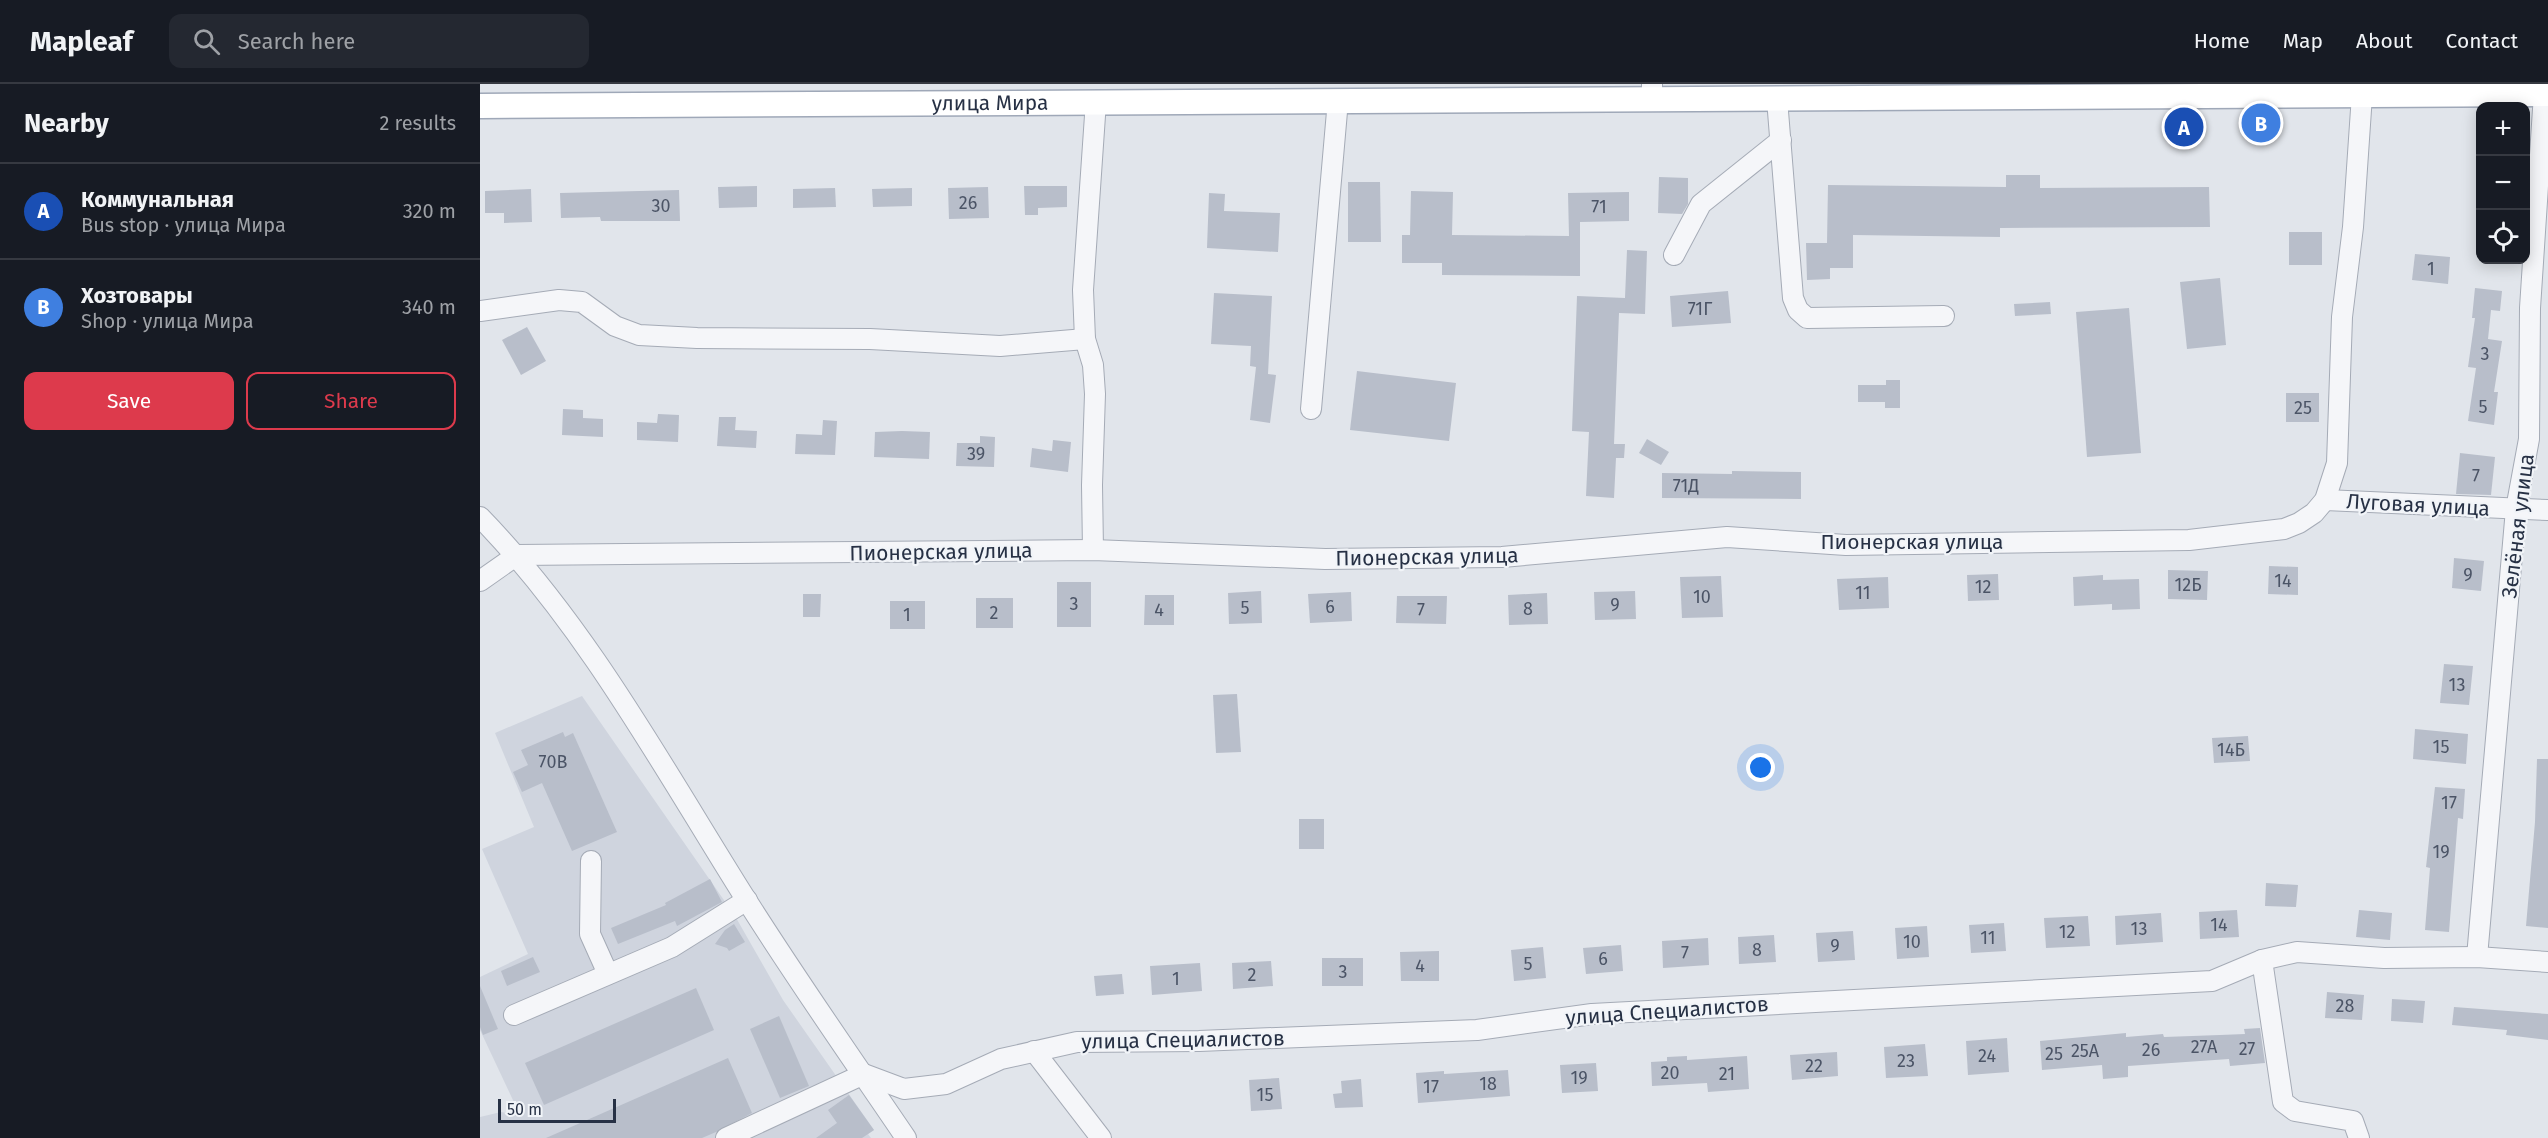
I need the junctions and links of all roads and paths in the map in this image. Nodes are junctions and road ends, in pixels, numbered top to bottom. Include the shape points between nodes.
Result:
1 (2413, 90) edge
2 (1895, 91) edge
3 (2234, 91) edge
4 (1652, 92) edge
5 (2546, 94) edge
6 (1349, 95) edge
7 (2362, 95) junction
8 (1778, 99) junction
9 (1096, 101) junction
10 (480, 106) edge
11 (1781, 140) junction
12 (1674, 255) dead end
13 (480, 311) edge
14 (1944, 316) dead end
15 (1084, 339) junction
16 (1311, 409) dead end
17 (2325, 500) junction
18 (2516, 509) junction
19 (2548, 510) edge
20 (480, 517) edge
21 (1093, 550) junction
22 (517, 555) junction
23 (480, 581) edge
24 (591, 861) dead end
25 (747, 900) junction
26 (2477, 957) junction
27 (2262, 960) junction
28 (2548, 962) edge
29 (608, 974) junction
30 (514, 1015) dead end
31 (1034, 1051) junction
32 (864, 1074) junction
33 (726, 1138) edge
34 (906, 1138) edge
35 (1101, 1138) edge
36 (2359, 1138) edge

1 - 5 main road, улица Мира
1 - 7 main road, улица Мира
2 - 3 main road, улица Мира
2 - 8 main road, улица Мира
3 - 7 main road, улица Мира
4 - 6 main road, улица Мира
4 - 8 main road, улица Мира
5 - 18 street, Зелёная улица via 2530,308 2529,439
6 - 9 main road, улица Мира
6 - 16 street
7 - 17 street via 2342,317 2337,463
8 - 11 street
9 - 10 main road, улица Мира
9 - 15 street via 1083,290
11 - 12 street via 1701,204
11 - 14 street via 1793,298 1798,310 1806,318
13 - 15 street via 559,300 582,302 615,326 639,335 870,339 1000,346
15 - 21 street via 1093,365 1095,394
17 - 18 street, Луговая улица
17 - 21 street, Пионерская улица via 2307,518 2284,529 2189,540 1846,545 1727,537 1502,557 1360,559
18 - 19 street, Луговая улица
18 - 26 street, Зелёная улица
20 - 22 street
21 - 22 street, Пионерская улица
22 - 23 street
22 - 25 street via 601,668
24 - 29 street via 590,934
25 - 29 street via 672,947
25 - 32 street
26 - 27 street, улица Специалистов via 2384,958 2297,952
26 - 28 street, улица Специалистов
27 - 31 street, улица Специалистов via 2212,981 1592,1014 1477,1030 1077,1042
27 - 36 street via 2283,1102 2295,1111 2353,1121
29 - 30 street
31 - 32 street, улица Специалистов via 1001,1059 946,1084 904,1089
31 - 35 street
32 - 33 street
32 - 34 street

